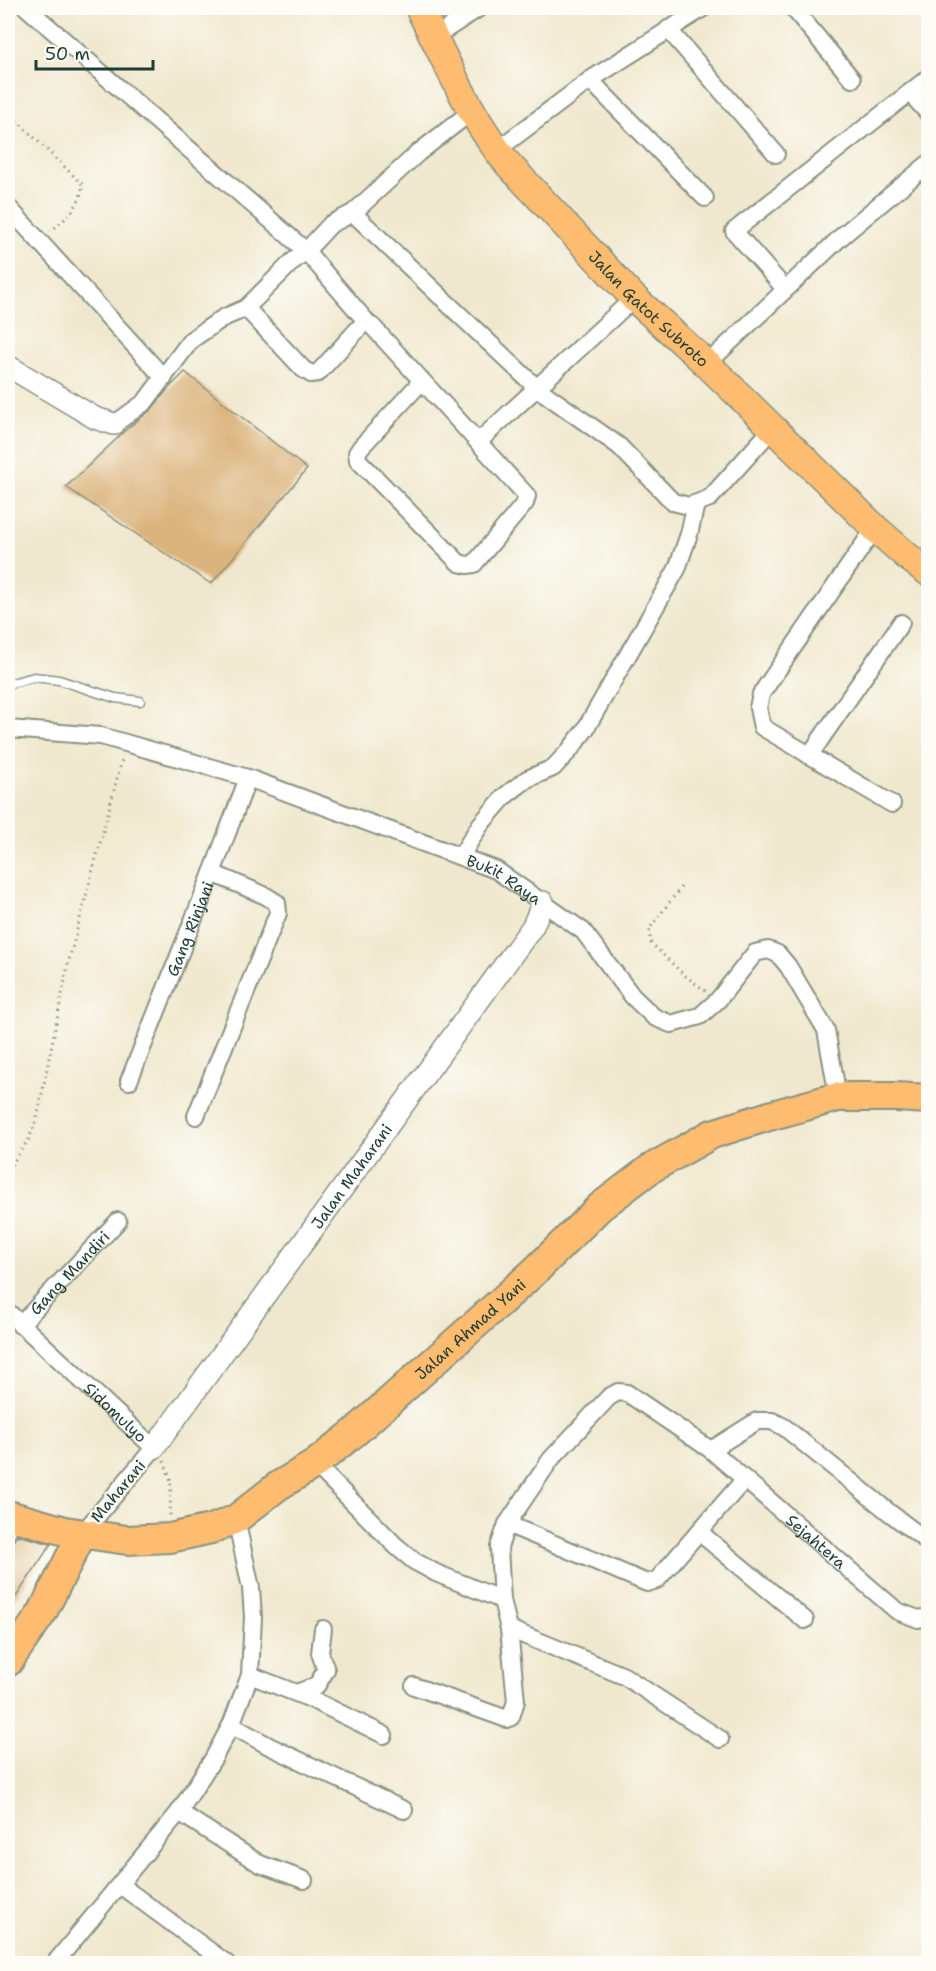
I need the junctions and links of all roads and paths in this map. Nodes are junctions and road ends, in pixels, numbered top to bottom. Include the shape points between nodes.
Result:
1 (27, 8) edge
2 (419, 8) edge
3 (479, 8) edge
4 (703, 8) edge
5 (793, 8) edge
6 (668, 29) junction
7 (434, 37) junction
8 (928, 78) edge
9 (852, 79) dead end
10 (590, 80) junction
11 (910, 93) junction
12 (472, 111) junction
13 (8, 112) edge
14 (928, 113) edge
15 (496, 150) junction
16 (776, 154) dead end
17 (928, 164) edge
18 (705, 198) dead end
19 (8, 207) edge
20 (353, 213) junction
21 (39, 241) junction
22 (306, 251) junction
23 (785, 289) junction
24 (634, 298) junction
25 (246, 308) junction
26 (366, 325) junction
27 (707, 364) junction
28 (8, 366) edge
29 (164, 378) junction
30 (421, 382) junction
31 (537, 388) junction
32 (117, 422) joint
33 (773, 428) junction
34 (478, 442) junction
35 (696, 504) junction
36 (875, 528) junction
37 (928, 572) edge
38 (901, 622) dead end
39 (8, 684) edge
40 (140, 701) dead end
41 (8, 729) edge
42 (127, 743) junction
43 (809, 756) junction
44 (248, 778) junction
45 (892, 804) dead end
46 (461, 856) junction
47 (213, 873) junction
48 (681, 887) dead end
49 (543, 902) junction
50 (718, 1000) junction
51 (129, 1081) dead end
52 (838, 1097) junction
53 (928, 1099) edge
54 (196, 1116) dead end
55 (8, 1170) edge
56 (118, 1221) dead end
57 (8, 1312) edge
58 (20, 1325) junction
59 (154, 1448) junction
60 (711, 1450) junction
61 (315, 1464) junction
62 (744, 1480) junction
63 (236, 1519) junction
64 (11, 1524) edge
65 (507, 1524) junction
66 (699, 1532) junction
67 (82, 1534) junction
68 (170, 1538) junction
69 (928, 1542) edge
70 (502, 1600) junction
71 (928, 1617) edge
72 (806, 1620) dead end
73 (324, 1629) dead end
74 (509, 1629) junction
75 (8, 1662) edge
76 (250, 1675) junction
77 (414, 1686) dead end
78 (297, 1694) junction
79 (231, 1725) junction
80 (384, 1735) dead end
81 (720, 1739) dead end
82 (404, 1810) dead end
83 (179, 1812) junction
84 (304, 1880) dead end
85 (120, 1885) junction
86 (226, 1963) edge
87 (54, 1964) edge

1 - 22 street
2 - 7 main road, Jalan Gatot Subroto
3 - 7 street
4 - 6 street
5 - 9 street
6 - 10 street
6 - 16 street
7 - 12 main road, Jalan Gatot Subroto
8 - 11 street
10 - 15 street
10 - 18 street
11 - 14 street
11 - 23 street via 734,231
12 - 15 main road, Jalan Gatot Subroto
12 - 20 street via 418,153
13 - 21 path via 82,185 74,212
15 - 24 main road, Jalan Gatot Subroto
17 - 23 street
19 - 21 street
20 - 22 street via 331,224
20 - 31 street
21 - 29 street
22 - 25 street
22 - 26 street
23 - 27 street
24 - 27 main road, Jalan Gatot Subroto
24 - 31 street
25 - 26 street via 311,374 318,373
25 - 29 street via 191,340
26 - 30 street
27 - 33 main road, Jalan Gatot Subroto
28 - 32 street via 95,418
29 - 32 street via 144,402
30 - 34 street
30 - 34 street via 361,447 358,460 459,563 467,565 474,564 527,496
31 - 34 street
31 - 35 street via 619,446 673,502
33 - 35 street via 711,498
33 - 36 main road, Jalan Gatot Subroto
35 - 46 street via 676,569 585,730 552,768 527,779 505,796 480,825
36 - 37 main road, Jalan Gatot Subroto
36 - 43 street via 761,694 758,708 762,728
38 - 43 street
39 - 40 lane via 34,677 59,680 115,698
41 - 42 street, Bukit Raya via 102,736
42 - 44 street, Bukit Raya
42 - 55 path via 69,960 37,1118 29,1139
43 - 45 street
44 - 46 street, Bukit Raya
44 - 47 street, Gang Rinjani
46 - 49 street, Bukit Raya via 496,870
47 - 51 street, Gang Rinjani
47 - 54 street via 266,896 277,903 278,914
48 - 50 path via 650,928 650,942 684,975
49 - 50 street, Bukit Raya via 583,931 633,997 654,1017 671,1024 700,1016
49 - 59 street, Jalan Maharani via 533,926
50 - 52 street, Bukit Raya via 755,953 768,950 778,954 826,1030
52 - 53 highway, Jalan Ahmad Yani
52 - 61 highway, Jalan Ahmad Yani via 712,1134 650,1169 600,1208
56 - 58 street, Gang Mandiri
57 - 58 street, Sidomulyo
58 - 59 street, Sidomulyo
59 - 67 street, Maharani
59 - 68 path, Sidomulyo via 164,1459 171,1481
60 - 62 street, Sejahtera
60 - 65 street, Sejahtera via 627,1393 618,1392 551,1460
60 - 69 street via 758,1420 772,1421
61 - 63 highway, Jalan Ahmad Yani via 278,1486
61 - 70 street via 414,1561 435,1574
62 - 66 street
62 - 71 street, Sejahtera via 897,1611 918,1619
63 - 68 highway, Jalan Ahmad Yani
63 - 76 street via 251,1588
64 - 67 highway, Jalan Ahmad Yani
65 - 66 street via 647,1582 657,1580
65 - 70 street via 499,1546
66 - 72 street
67 - 68 highway, Jalan Ahmad Yani via 127,1540
67 - 75 highway via 42,1613
70 - 74 street
73 - 78 street via 320,1653 326,1670 318,1685
74 - 77 street via 516,1701 511,1717 507,1719
74 - 81 street via 624,1676
76 - 78 street
76 - 79 street
78 - 80 street
79 - 82 street
79 - 83 street
83 - 84 street via 260,1864
83 - 85 street
85 - 86 street
85 - 87 street

